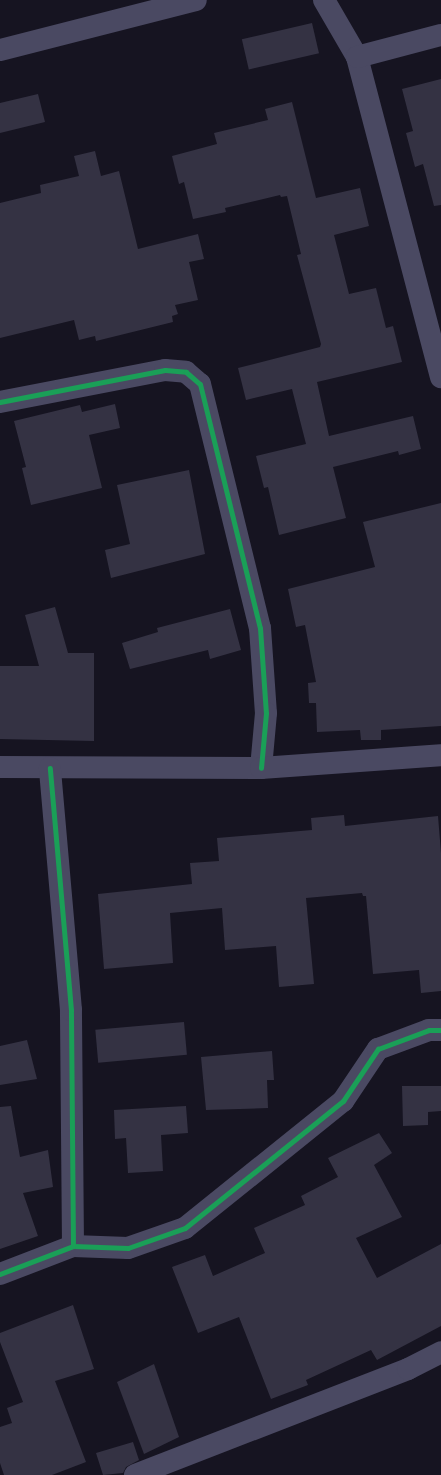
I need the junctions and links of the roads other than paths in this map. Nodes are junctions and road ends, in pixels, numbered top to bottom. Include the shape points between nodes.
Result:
1 (196, 0) edge
2 (324, 0) edge
3 (441, 35) edge
4 (0, 50) edge
5 (357, 57) junction
6 (441, 377) edge
7 (0, 402) edge
8 (441, 755) edge
9 (0, 768) edge
10 (50, 768) junction
11 (261, 768) junction
12 (441, 1030) edge
13 (73, 1246) junction
14 (0, 1274) edge
15 (441, 1352) edge
16 (135, 1475) edge

1 - 4 street
2 - 5 street
3 - 5 street
5 - 6 street
7 - 11 street via 165,370 186,372 200,384 260,628 266,713
8 - 11 street
9 - 10 street
10 - 11 street
10 - 13 street via 71,1010
12 - 13 street via 429,1030 378,1048 343,1101 185,1228 128,1248
13 - 14 street
15 - 16 street via 408,1369

